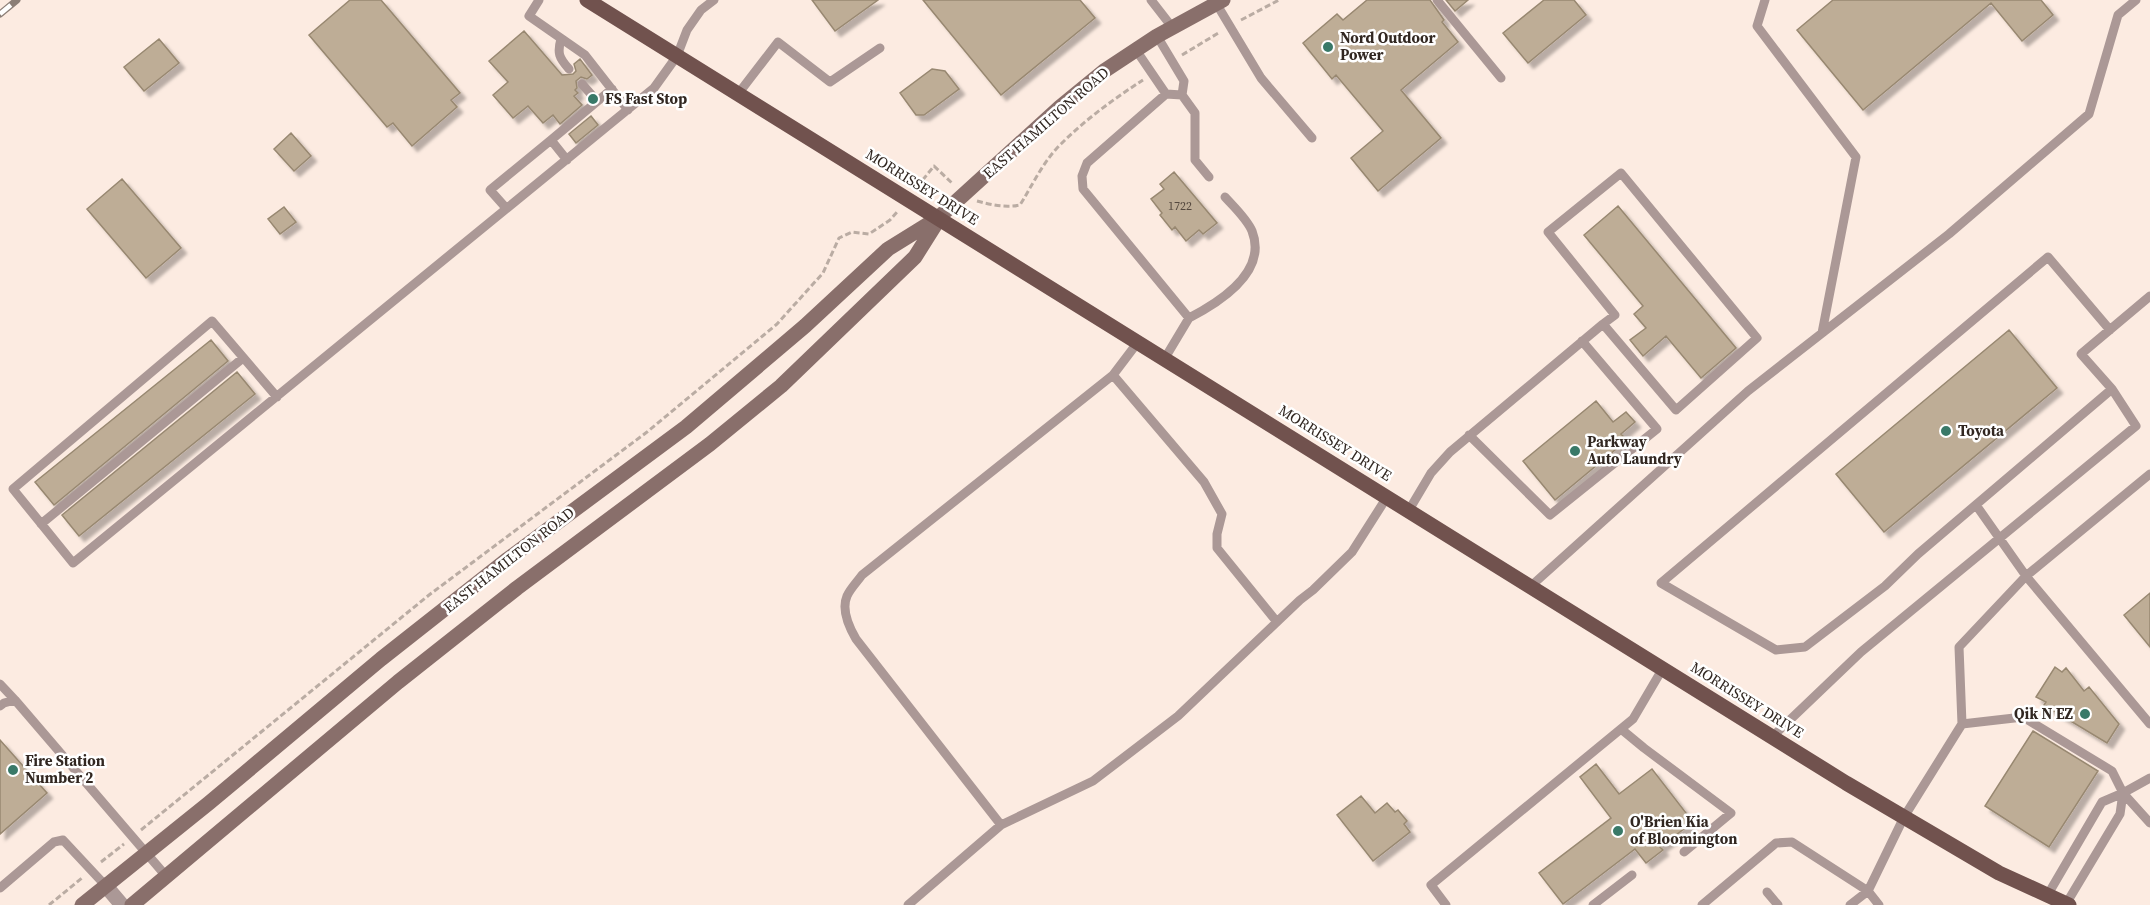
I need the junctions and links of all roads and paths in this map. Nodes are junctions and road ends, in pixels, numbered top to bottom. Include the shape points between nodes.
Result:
1 (539, 0) edge
2 (587, 0) edge
3 (714, 0) edge
4 (1151, 0) edge
5 (1437, 0) edge
6 (1765, 0) edge
7 (2136, 0) edge
8 (1220, 2) edge
9 (1172, 27) junction
10 (1157, 36) junction
11 (561, 39) junction
12 (880, 48) dead end
13 (1136, 50) junction
14 (677, 56) junction
15 (569, 69) dead end
16 (1501, 78) dead end
17 (582, 84) dead end
18 (612, 89) junction
19 (738, 94) junction
20 (1167, 94) junction
21 (1182, 95) junction
22 (597, 102) junction
23 (628, 110) junction
24 (1312, 138) dead end
25 (551, 140) junction
26 (567, 160) junction
27 (1209, 177) dead end
28 (1226, 197) dead end
29 (506, 208) junction
30 (938, 218) junction
31 (2150, 296) edge
32 (1189, 318) junction
33 (1603, 324) junction
34 (2110, 330) junction
35 (1822, 333) junction
36 (1582, 341) junction
37 (1138, 342) junction
38 (243, 358) junction
39 (1165, 358) junction
40 (1113, 375) junction
41 (2112, 389) junction
42 (277, 397) junction
43 (1469, 435) junction
44 (2150, 474) edge
45 (1387, 497) junction
46 (1976, 505) junction
47 (1408, 510) junction
48 (41, 524) junction
49 (2000, 538) junction
50 (2026, 576) junction
51 (1531, 586) junction
52 (1277, 622) junction
53 (1663, 668) junction
54 (0, 684) edge
55 (15, 700) junction
56 (0, 706) edge
57 (1962, 724) junction
58 (2150, 724) edge
59 (1621, 729) junction
60 (1772, 737) junction
61 (2150, 778) edge
62 (2123, 793) junction
63 (1904, 817) junction
64 (2149, 820) edge
65 (1001, 825) junction
66 (1683, 852) dead end
67 (146, 853) junction
68 (1632, 875) dead end
69 (166, 876) junction
70 (105, 885) junction
71 (0, 888) edge
72 (1868, 891) junction
73 (1767, 892) dead end
74 (2048, 896) junction
75 (2067, 904) edge
76 (82, 905) edge
77 (122, 905) edge
78 (132, 905) edge
79 (908, 905) edge
80 (1446, 905) edge
81 (1593, 905) edge
82 (1702, 905) edge
83 (1778, 905) edge
84 (1850, 905) edge
85 (1879, 905) edge

1 - 11 lane via 529,16
2 - 14 main road, MORRISSEY DRIVE
3 - 14 lane via 687,30
4 - 9 lane
5 - 16 lane
6 - 35 lane via 1757,26 1856,157
7 - 35 lane via 2118,15 2089,114 1949,234
8 - 9 main road, EAST HAMILTON ROAD
8 - 24 lane via 1261,78
9 - 10 main road, EAST HAMILTON ROAD
10 - 13 main road, EAST HAMILTON ROAD
10 - 21 lane via 1185,81
11 - 15 lane via 558,51
11 - 18 lane via 585,55
12 - 19 lane via 830,82 778,42
13 - 20 lane
13 - 30 main road, EAST HAMILTON ROAD via 1060,107
14 - 19 main road, MORRISSEY DRIVE
14 - 23 lane via 654,88
17 - 22 lane
18 - 22 lane
18 - 23 lane
19 - 30 main road, MORRISSEY DRIVE
20 - 21 lane
20 - 32 lane via 1087,163 1083,189
21 - 27 lane via 1195,113 1195,160
22 - 25 lane
23 - 26 lane
25 - 26 lane
25 - 29 lane via 490,190
26 - 29 lane
28 - 32 lane via 1252,230 1255,254 1241,282 1213,306
29 - 42 lane
30 - 37 main road, MORRISSEY DRIVE
30 - 67 main road, EAST HAMILTON ROAD via 888,249 686,427 490,573
30 - 69 main road, EAST HAMILTON ROAD via 915,257 781,386 398,682
31 - 34 lane
32 - 39 lane
33 - 33 lane via 1676,410 1757,338 1621,173 1548,232 1615,315
33 - 36 lane
34 - 41 lane via 2081,354
34 - 46 lane via 2048,257 1661,583 1776,650 1805,647 1885,586
35 - 51 lane via 1748,391
36 - 43 lane
36 - 43 lane via 1657,429 1550,515
37 - 39 main road, MORRISSEY DRIVE
37 - 40 lane
38 - 42 lane
38 - 48 lane
38 - 48 lane via 212,321 13,489
39 - 45 main road, MORRISSEY DRIVE
40 - 52 lane via 1204,482 1222,514 1217,548
40 - 65 lane via 862,575 846,596 845,610 856,639
41 - 46 lane
41 - 49 lane via 2136,426
42 - 48 lane via 73,563
43 - 47 lane via 1431,473
44 - 50 lane
45 - 47 main road, MORRISSEY DRIVE
45 - 52 lane via 1352,552
46 - 49 lane
47 - 51 main road, MORRISSEY DRIVE
49 - 50 lane
49 - 60 lane via 1861,652
50 - 57 lane via 1959,647
50 - 58 lane
51 - 53 main road, MORRISSEY DRIVE
52 - 65 lane via 1178,716 1093,781
53 - 59 lane via 1633,719
53 - 60 main road, MORRISSEY DRIVE
54 - 55 lane
55 - 56 lane
55 - 67 lane
57 - 62 lane via 2023,717 2112,771
57 - 63 lane
59 - 66 lane via 1731,813
59 - 80 lane via 1431,885
60 - 63 main road, MORRISSEY DRIVE
61 - 62 lane
62 - 64 lane
62 - 74 lane via 2102,802
62 - 75 lane via 2120,814
63 - 72 lane
63 - 74 main road, MORRISSEY DRIVE via 1999,873
65 - 79 lane
67 - 69 lane
67 - 70 main road, EAST HAMILTON ROAD
68 - 81 lane
69 - 78 main road, EAST HAMILTON ROAD
70 - 71 lane via 63,840 54,842
70 - 76 main road, EAST HAMILTON ROAD
70 - 77 street
72 - 82 lane via 1792,842 1776,843
72 - 84 lane
72 - 85 lane
73 - 83 lane
74 - 75 main road, MORRISSEY DRIVE

